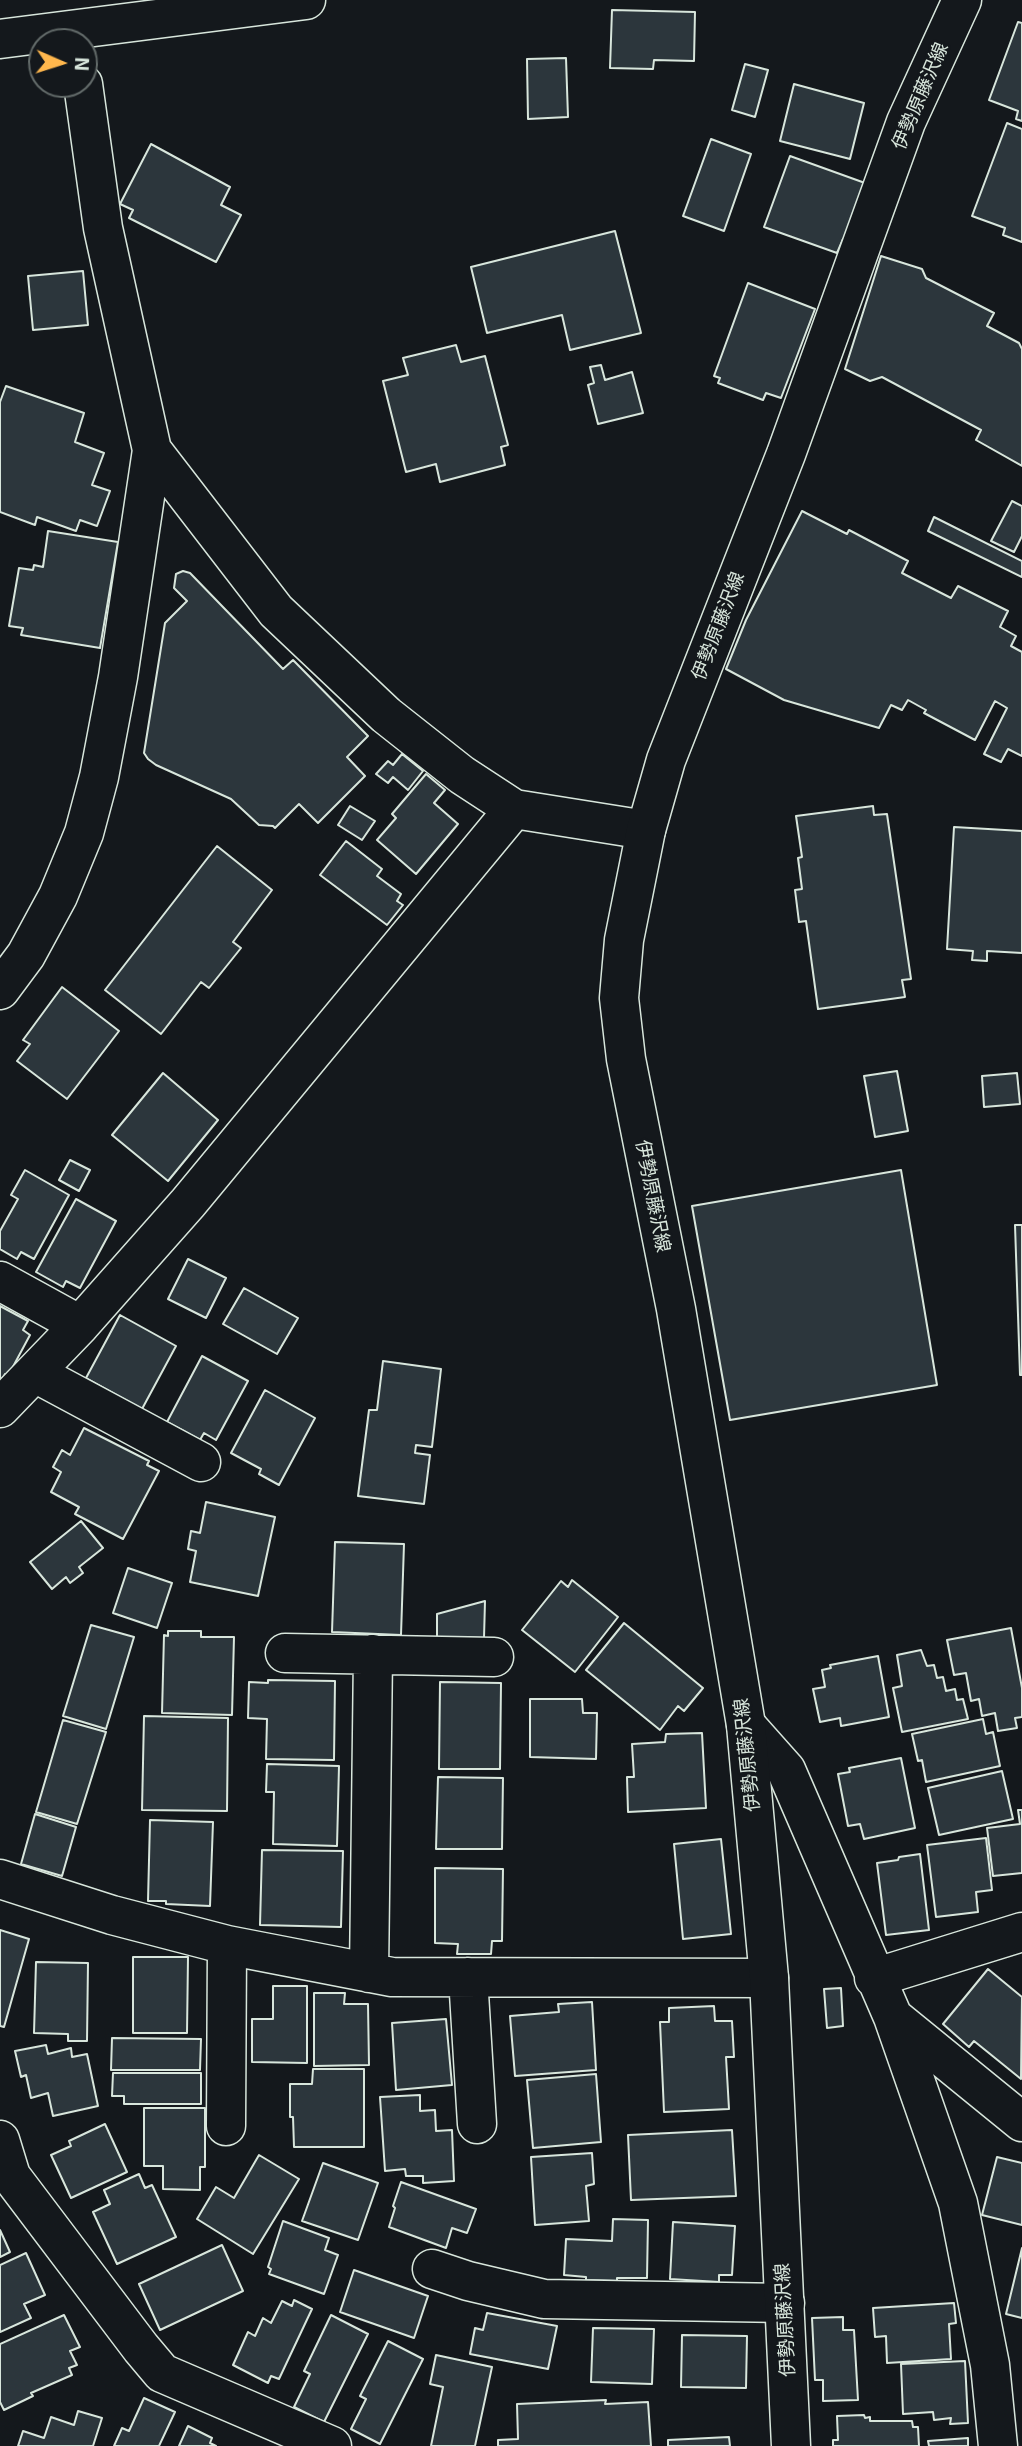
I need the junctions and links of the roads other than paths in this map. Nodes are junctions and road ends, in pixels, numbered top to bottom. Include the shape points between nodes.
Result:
1 (306, 0) edge
2 (961, 0) edge
3 (79, 24) edge
4 (0, 39) edge
5 (85, 98) edge
6 (152, 450) junction
7 (514, 809) junction
8 (646, 830) junction
9 (0, 990) edge
10 (0, 1281) edge
11 (80, 1325) junction
12 (35, 1373) junction
13 (0, 1408) edge
14 (201, 1462) dead end
15 (285, 1653) dead end
16 (373, 1654) junction
17 (494, 1657) dead end
18 (746, 1725) junction
19 (0, 1879) edge
20 (1022, 1932) edge
21 (227, 1945) junction
22 (369, 1973) junction
23 (468, 1977) junction
24 (769, 1978) junction
25 (874, 1978) junction
26 (893, 2017) junction
27 (1022, 2122) edge
28 (477, 2124) dead end
29 (226, 2126) dead end
30 (0, 2140) edge
31 (432, 2269) dead end
32 (785, 2303) junction
33 (332, 2446) edge
34 (791, 2446) edge
35 (998, 2446) edge

1 - 3 street
2 - 8 street, 伊勢原藤沢線 via 906,122 786,454 666,760
3 - 4 street
5 - 6 street via 103,228
6 - 7 street via 276,611 386,715
6 - 9 street via 118,677 84,833 52,908
7 - 8 street
7 - 11 street via 188,1203
8 - 18 street, 伊勢原藤沢線 via 624,940 619,998 624,1047 676,1309
10 - 11 street
11 - 12 street
12 - 13 street
12 - 14 street
15 - 16 street
16 - 17 street
16 - 22 street
18 - 24 street, 伊勢原藤沢線
18 - 25 street via 786,1770
19 - 21 street
20 - 25 street
21 - 22 street
21 - 29 street
22 - 23 street
23 - 24 street
23 - 28 street
24 - 32 street, 伊勢原藤沢線
25 - 26 street
26 - 27 street
26 - 35 street via 958,2203 990,2365
30 - 33 street via 12,2176 162,2373
31 - 32 street via 544,2299
32 - 34 street, 伊勢原藤沢線

